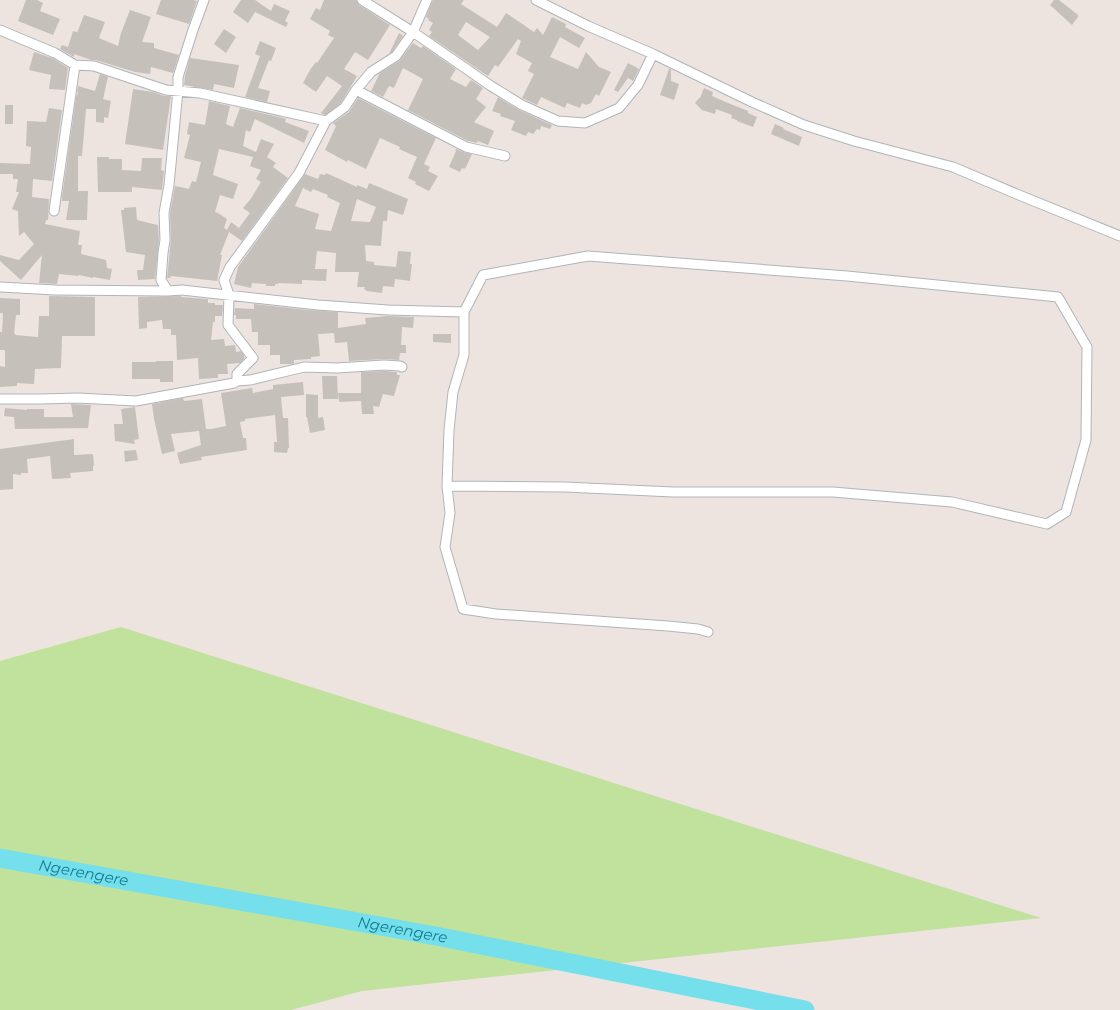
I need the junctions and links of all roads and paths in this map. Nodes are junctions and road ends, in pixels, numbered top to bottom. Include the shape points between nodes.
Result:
1 (204, 0) edge
2 (362, 0) edge
3 (427, 0) edge
4 (536, 0) edge
5 (0, 30) edge
6 (413, 32) junction
7 (653, 54) junction
8 (75, 65) junction
9 (178, 90) junction
10 (356, 90) junction
11 (326, 120) junction
12 (506, 156) dead end
13 (54, 211) dead end
14 (1120, 236) edge
15 (0, 287) edge
16 (168, 291) junction
17 (229, 295) junction
18 (464, 312) junction
19 (402, 367) dead end
20 (237, 381) junction
21 (0, 399) edge
22 (447, 486) junction
23 (708, 632) dead end

1 - 9 street via 178,76
2 - 6 street
3 - 6 street
4 - 7 street
5 - 8 street
6 - 7 street via 497,90 522,105 558,121 585,123 619,108 638,85
6 - 10 street via 396,56 371,72
7 - 14 street via 804,125 854,141 953,166
8 - 9 street via 94,66 166,90
8 - 13 street
9 - 11 street
9 - 16 street via 164,213 165,240 161,280
10 - 11 street via 345,107
10 - 12 street via 466,147
11 - 17 street via 299,173 230,267 224,280
15 - 16 street
16 - 17 street
17 - 18 street via 388,310
17 - 20 street via 228,326 253,358 237,374
18 - 22 street via 464,355 453,392
18 - 22 street via 483,275 588,256 847,276 1058,297 1088,347 1086,440 1066,512 1047,524 952,502 834,492 673,492 565,487
19 - 20 street via 304,367
20 - 21 street via 136,400
22 - 23 street via 450,513 445,547 463,609 496,614 698,629

